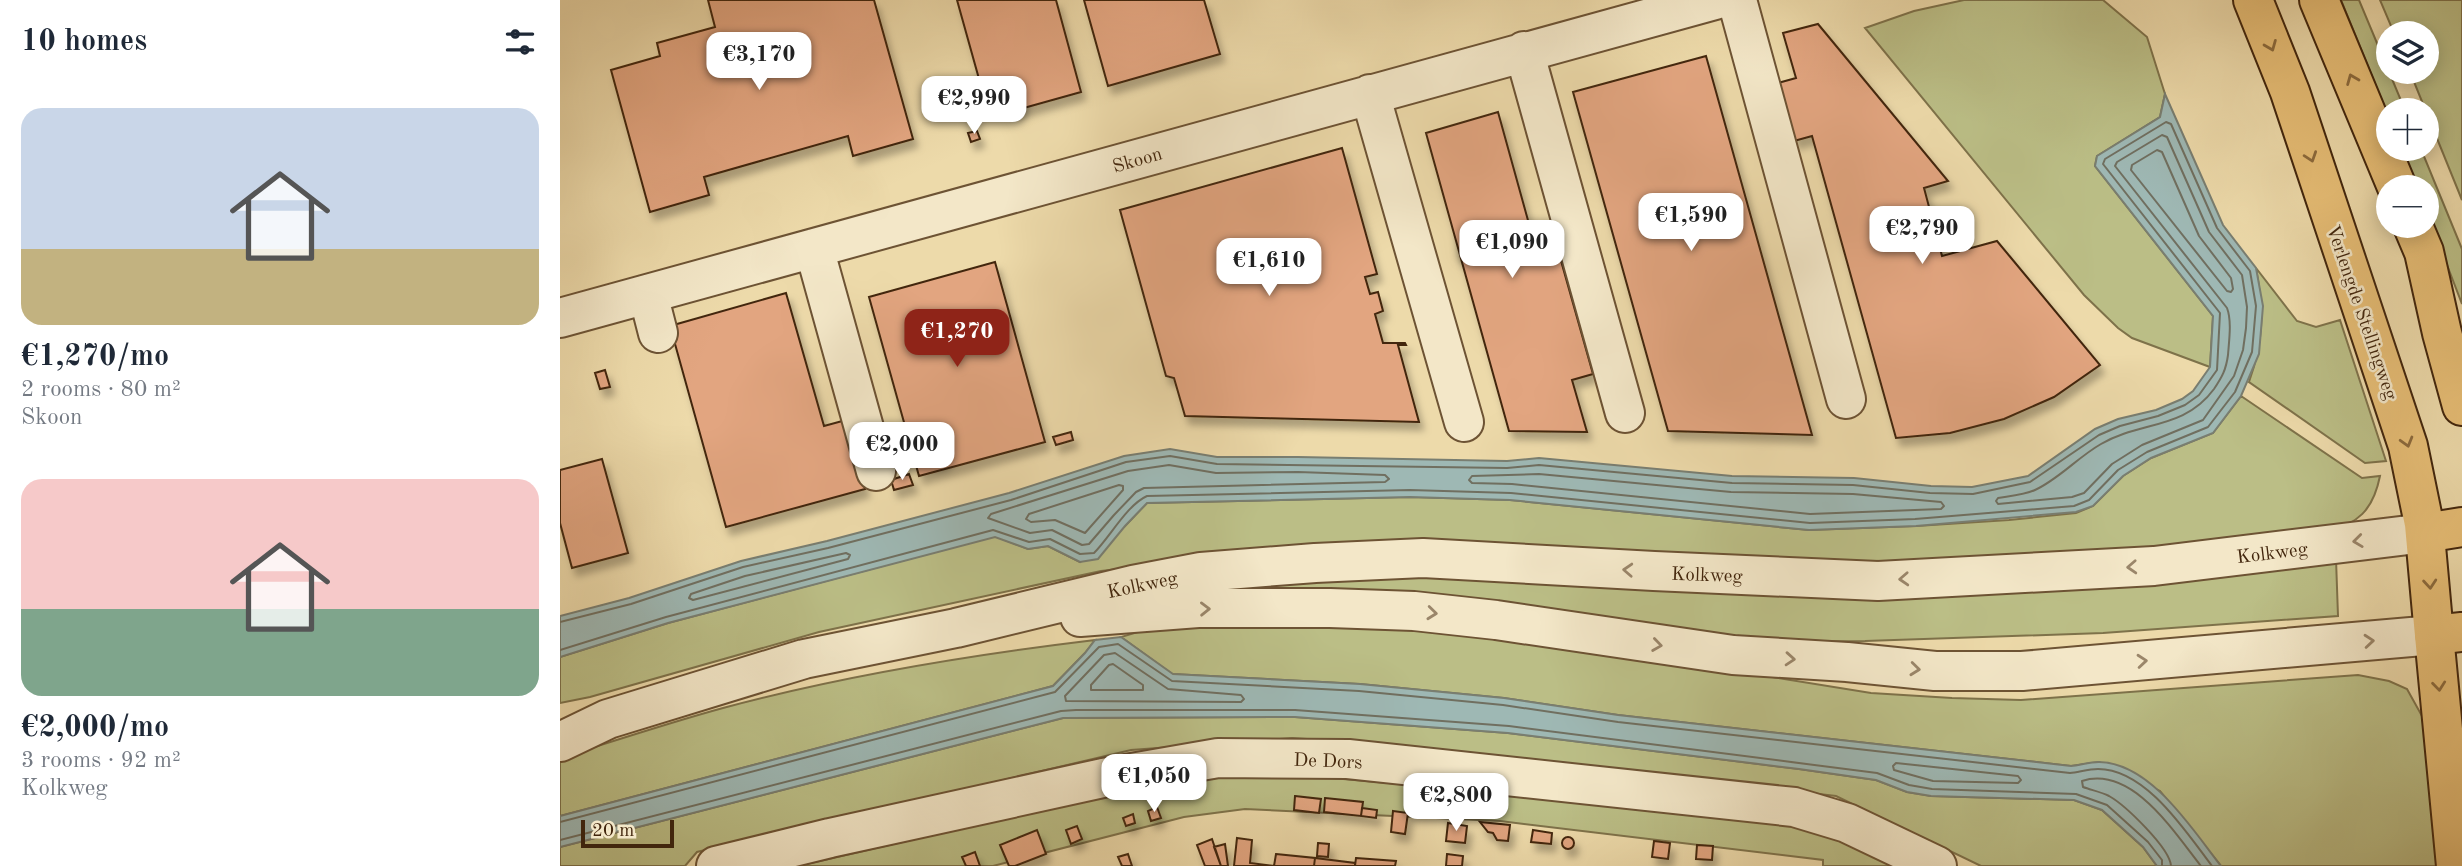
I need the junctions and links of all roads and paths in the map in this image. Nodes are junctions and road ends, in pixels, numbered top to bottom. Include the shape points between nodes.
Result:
1 (1715, 0) edge
2 (1737, 0) edge
3 (2253, 0) edge
4 (2319, 0) edge
5 (1524, 51) junction
6 (1370, 94) junction
7 (2392, 175) edge
8 (2418, 239) edge
9 (814, 248) junction
10 (648, 294) junction
11 (560, 318) edge
12 (658, 333) dead end
13 (2462, 339) edge
14 (1846, 398) dead end
15 (2462, 406) edge
16 (1625, 413) dead end
17 (1464, 422) dead end
18 (876, 471) dead end
19 (2462, 527) edge
20 (2425, 533) junction
21 (956, 628) junction
22 (2448, 633) edge
23 (608, 719) junction
24 (560, 726) edge
25 (560, 742) edge
26 (716, 866) edge
27 (1937, 866) edge
28 (2456, 866) edge

1 - 5 street, Skoon
2 - 14 street
3 -> 20 main road, Verlengde Stellingweg via 2290,92 2408,446
7 -> 4 main road
5 - 6 street, Skoon
5 - 16 street
6 - 9 street, Skoon
6 - 17 street
8 - 13 main road
8 - 15 main road
9 - 10 street, Skoon
9 - 18 street
10 - 11 street, Skoon
10 - 12 street
19 - 20 main road, Kolkweg
20 -> 21 street, Kolkweg via 2154,566 1878,581 1423,558 1315,563 1201,572
20 -> 22 main road, Verlengde Stellingweg
21 -> 22 street, Kolkweg via 1198,608 1414,611 1733,655 1935,671 2022,671
21 - 23 street, Kolkweg via 804,659
22 -> 28 main road, Verlengde Stellingweg
23 - 24 street, Kolkweg
23 - 25 street, Kolkweg
26 - 27 street, De Dors via 1103,778 1218,758 1257,758 1348,759 1794,807 1847,823

